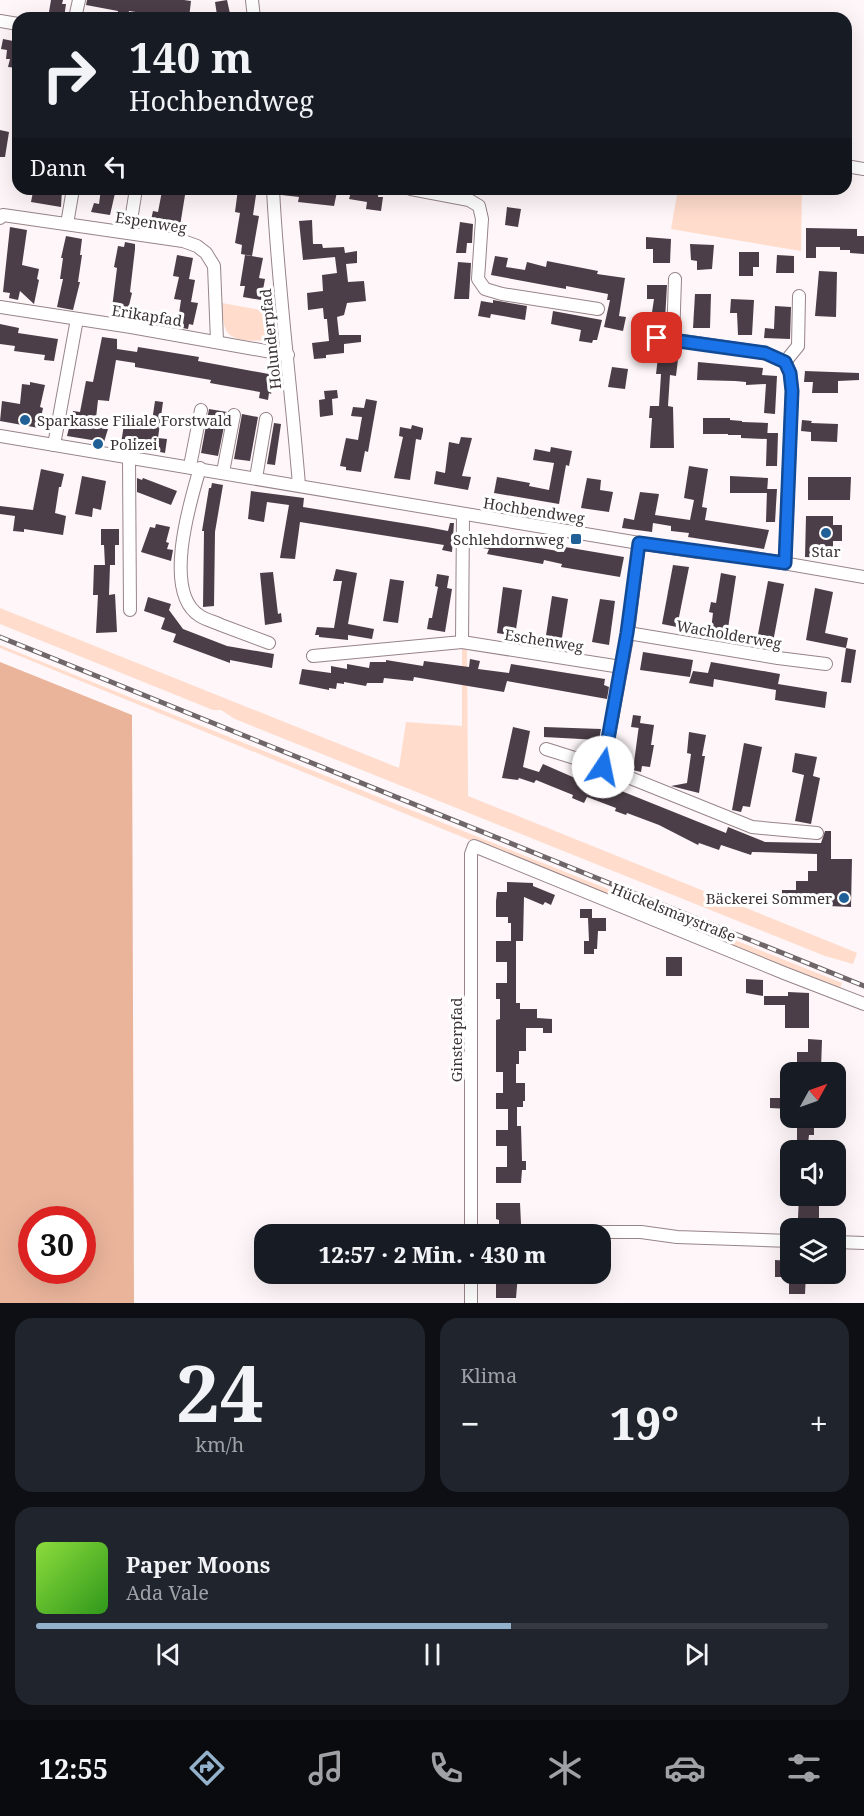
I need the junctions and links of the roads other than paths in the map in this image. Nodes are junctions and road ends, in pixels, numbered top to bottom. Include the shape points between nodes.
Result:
1 (72, 195) edge
2 (135, 195) edge
3 (273, 195) edge
4 (443, 195) edge
5 (0, 218) edge
6 (67, 224) junction
7 (129, 233) junction
8 (675, 279) dead end
9 (799, 296) dead end
10 (0, 307) edge
11 (598, 309) dead end
12 (77, 319) junction
13 (642, 335) dead end
14 (673, 340) junction
15 (217, 341) junction
16 (288, 355) junction
17 (785, 362) junction
18 (201, 410) dead end
19 (234, 415) dead end
20 (266, 419) dead end
21 (0, 436) edge
22 (54, 445) junction
23 (129, 458) junction
24 (195, 467) junction
25 (223, 472) junction
26 (256, 477) junction
27 (299, 485) junction
28 (463, 514) junction
29 (639, 543) junction
30 (785, 563) junction
31 (864, 578) edge
32 (130, 610) dead end
33 (627, 633) junction
34 (462, 642) junction
35 (269, 643) dead end
36 (313, 656) dead end
37 (825, 664) dead end
38 (621, 667) junction
39 (546, 749) dead end
40 (603, 767) junction
41 (817, 833) dead end
42 (474, 846) joint
43 (864, 1004) edge
44 (471, 1224) edge
45 (611, 1232) edge
46 (780, 1241) edge
47 (846, 1242) edge
48 (864, 1243) edge
49 (471, 1284) edge
50 (471, 1303) edge

1 - 6 street
2 - 7 street
3 - 16 street, Holunderpfad
4 - 11 street via 479,206 482,219 478,279 485,289
5 - 6 street, Espenweg via 3,215
6 - 7 street, Espenweg
7 - 15 street, Espenweg via 183,241 206,253 214,266
8 - 14 street
9 - 17 street via 798,346
10 - 12 street, Erikapfad
12 - 15 street, Erikapfad
12 - 22 street
13 - 14 street
14 - 17 street via 765,353
15 - 16 street, Erikapfad
16 - 27 street, Holunderpfad
17 - 30 street via 792,391
18 - 24 street
19 - 25 street
20 - 26 street
21 - 22 street, Hochbendweg
22 - 23 street, Hochbendweg
23 - 24 street, Hochbendweg
23 - 32 street
24 - 25 street, Hochbendweg
24 - 35 street via 182,555 181,585 187,604 199,616
25 - 26 street, Hochbendweg
26 - 27 street, Hochbendweg
27 - 28 street, Hochbendweg
28 - 29 street, Hochbendweg
28 - 34 street
29 - 30 street, Hochbendweg
29 - 33 street
30 - 31 street, Hochbendweg
33 - 37 street, Wacholderweg
33 - 38 street
34 - 36 street, Eschenweg
34 - 38 street, Eschenweg
38 - 40 street
39 - 40 street
40 - 41 street via 753,827
42 - 43 street, Hückelsmaystraße
42 - 44 street, Ginsterpfad
45 - 46 street
47 - 48 street
49 - 50 street

